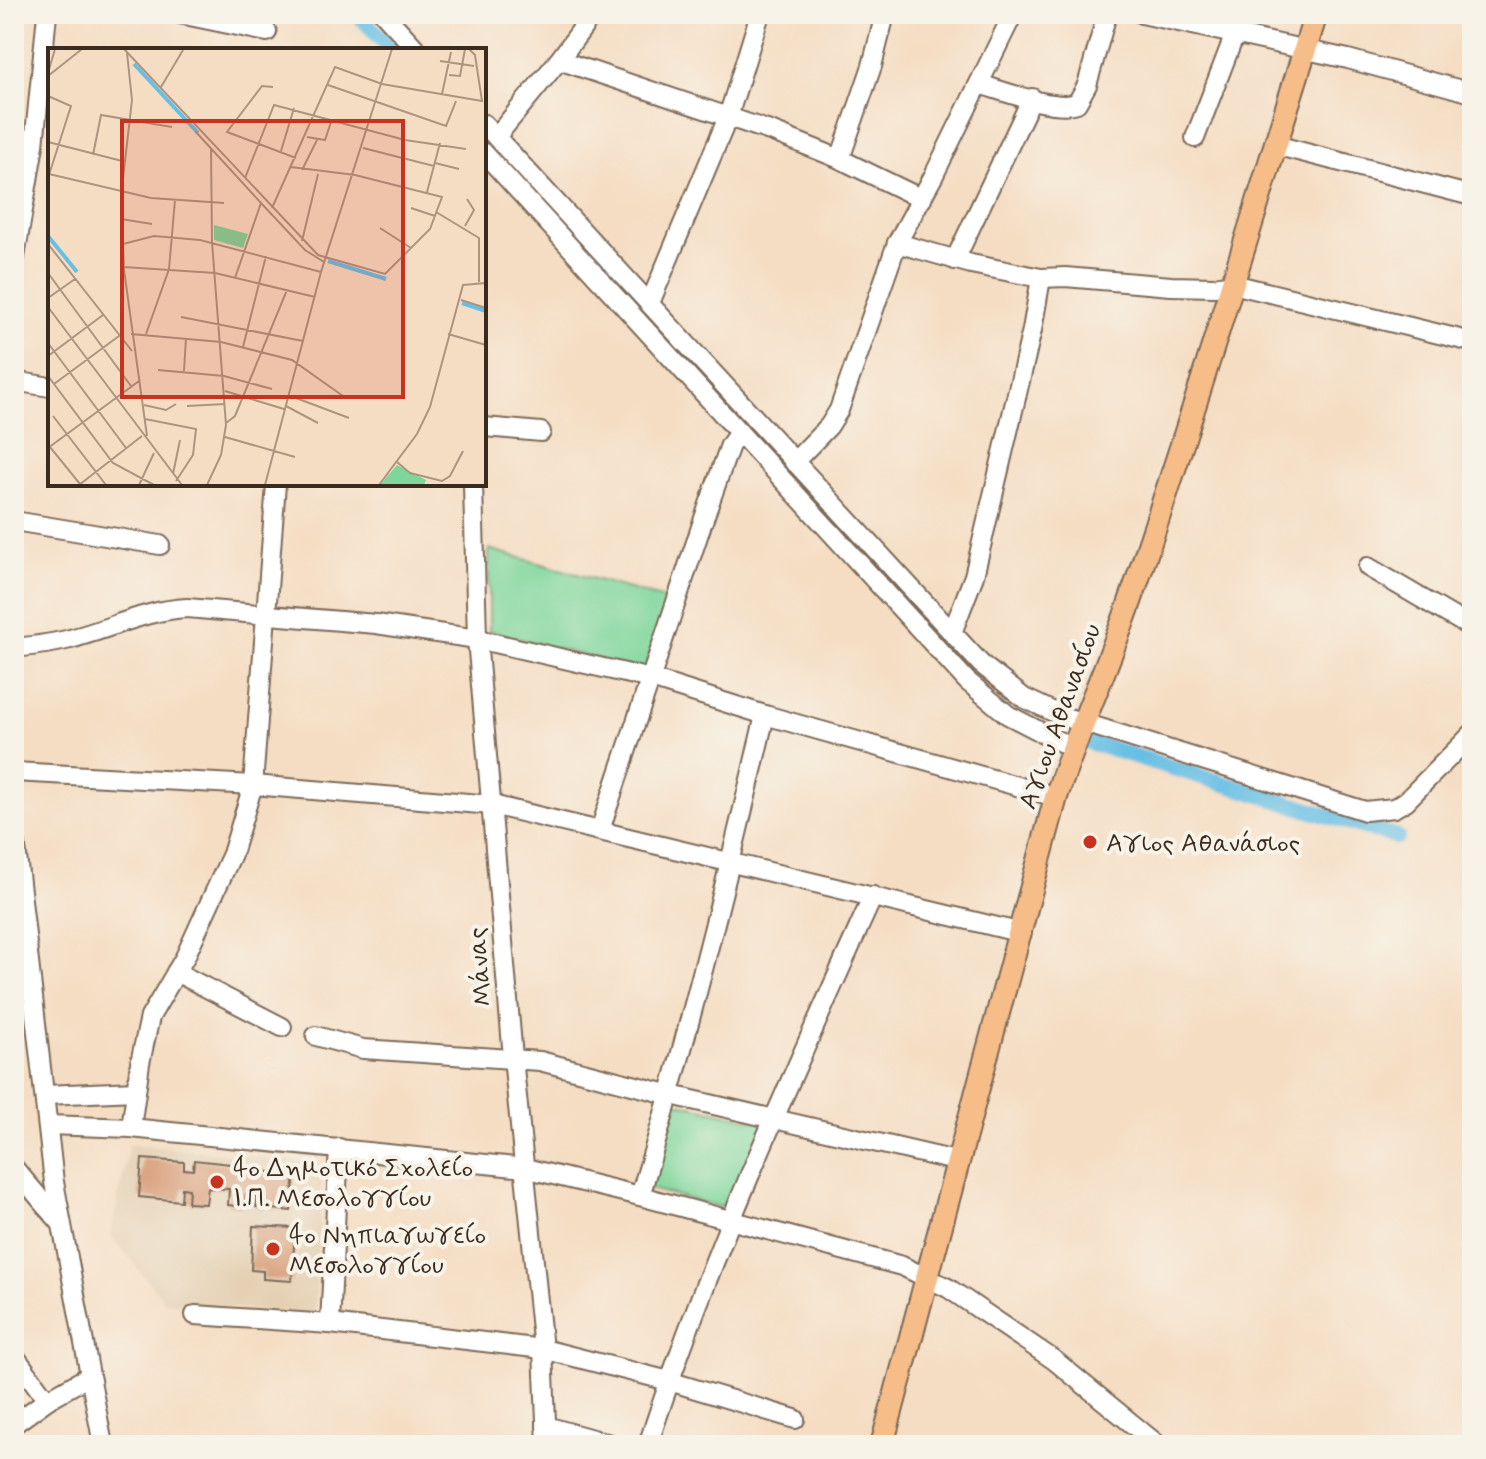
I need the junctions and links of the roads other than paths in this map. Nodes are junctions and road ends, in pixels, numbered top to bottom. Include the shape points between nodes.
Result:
1 (47, 14) edge
2 (180, 14) edge
3 (384, 14) edge
4 (593, 14) edge
5 (760, 14) edge
6 (885, 14) edge
7 (1013, 14) edge
8 (1107, 14) edge
9 (1142, 14) edge
10 (1316, 14) edge
11 (267, 32) dead end
12 (1235, 34) junction
13 (415, 48) edge
14 (1305, 50) junction
15 (559, 60) junction
16 (979, 84) junction
17 (1472, 93) edge
18 (1032, 98) junction
19 (728, 117) junction
20 (490, 130) edge
21 (1195, 138) dead end
22 (1275, 145) junction
23 (486, 155) edge
24 (840, 159) junction
25 (1472, 196) edge
26 (922, 199) junction
27 (18, 216) edge
28 (897, 243) junction
29 (955, 260) junction
30 (14, 263) edge
31 (1041, 278) junction
32 (1233, 284) junction
33 (650, 303) junction
34 (1472, 342) edge
35 (14, 381) edge
36 (48, 387) edge
37 (486, 427) edge
38 (541, 432) dead end
39 (739, 432) junction
40 (794, 462) junction
41 (276, 486) edge
42 (473, 486) edge
43 (14, 521) edge
44 (160, 545) dead end
45 (1368, 567) dead end
46 (264, 616) junction
47 (1472, 628) edge
48 (952, 633) junction
49 (477, 639) junction
50 (14, 648) edge
51 (651, 679) junction
52 (765, 715) junction
53 (1084, 724) junction
54 (1472, 734) edge
55 (1072, 748) junction
56 (14, 772) edge
57 (253, 785) junction
58 (1056, 797) junction
59 (492, 805) junction
60 (14, 830) edge
61 (600, 830) junction
62 (731, 862) junction
63 (873, 896) junction
64 (1022, 933) junction
65 (176, 972) junction
66 (282, 1027) dead end
67 (316, 1036) dead end
68 (513, 1058) junction
69 (136, 1091) junction
70 (45, 1095) junction
71 (671, 1095) junction
72 (773, 1119) junction
73 (48, 1125) junction
74 (131, 1128) junction
75 (339, 1148) junction
76 (960, 1162) junction
77 (14, 1168) edge
78 (525, 1168) junction
79 (640, 1196) junction
80 (731, 1221) junction
81 (60, 1222) junction
82 (926, 1276) junction
83 (195, 1315) dead end
84 (330, 1324) junction
85 (543, 1349) junction
86 (14, 1355) edge
87 (89, 1376) junction
88 (669, 1381) junction
89 (47, 1400) junction
90 (795, 1419) dead end
91 (14, 1424) edge
92 (546, 1436) edge
93 (103, 1445) edge
94 (614, 1445) edge
95 (648, 1445) edge
96 (882, 1445) edge
97 (1158, 1445) edge

1 - 27 street via 40,99
2 - 11 street
3 - 13 street
4 - 15 street
5 - 19 street
6 - 24 street
7 - 16 street
8 - 18 street via 1077,103
9 - 12 street
10 - 14 main road, Αγιου Αθανασίου
12 - 14 street
12 - 21 street
14 - 17 street
14 - 22 main road, Αγιου Αθανασίου
15 - 19 street
15 - 20 street
16 - 18 street
16 - 26 street
18 - 29 street
19 - 24 street
19 - 33 street
20 - 33 street
22 - 25 street
22 - 32 main road, Αγιου Αθανασίου
23 - 39 street
24 - 26 street
26 - 28 street
27 - 30 street
28 - 29 street
28 - 40 street via 839,410
29 - 31 street
31 - 32 street
31 - 48 street via 974,576
32 - 34 street
32 - 53 main road, Αγιου Αθανασίου
33 - 40 street
35 - 36 street
37 - 38 street
39 - 51 street via 730,445
39 - 55 street via 967,681 1008,715
40 - 48 street
41 - 46 street
42 - 49 street, Μάνας
43 - 44 street
45 - 47 street
46 - 49 street via 388,625
46 - 50 street via 170,609 73,638
46 - 57 street
48 - 53 street via 1011,690
49 - 51 street
49 - 59 street, Μάνας
51 - 52 street
51 - 61 street
52 - 58 street
52 - 62 street
53 - 54 street via 1365,811 1406,801
53 - 55 main road, Αγιου Αθανασίου
55 - 58 main road, Αγιου Αθανασίου
56 - 57 street
57 - 59 street
57 - 65 street via 232,854
58 - 64 main road, Αγιου Αθανασίου
59 - 61 street
59 - 68 street, Μάνας
60 - 70 street
61 - 62 street
62 - 63 street
62 - 71 street
63 - 64 street
63 - 72 street
64 - 76 main road, Αγιου Αθανασίου
65 - 66 street
65 - 69 street via 147,1027
67 - 68 street via 363,1049
68 - 71 street
68 - 78 street, Μάνας
69 - 70 street
69 - 74 street
70 - 73 street
71 - 72 street
71 - 79 street
72 - 76 street
72 - 80 street
73 - 74 street
73 - 81 street
74 - 75 street
75 - 78 street
75 - 84 street
76 - 82 main road, Αγιου Αθανασίου
77 - 81 street
78 - 79 street
78 - 85 street, Μάνας
79 - 80 street
80 - 82 street
80 - 88 street
81 - 87 street
82 - 96 main road, Αγιου Αθανασίου
82 - 97 street via 1054,1360
83 - 84 street
84 - 85 street
85 - 88 street
85 - 92 street, Μάνας
86 - 89 street
87 - 89 street
87 - 93 street
88 - 90 street
88 - 95 street
89 - 91 street
92 - 94 street

